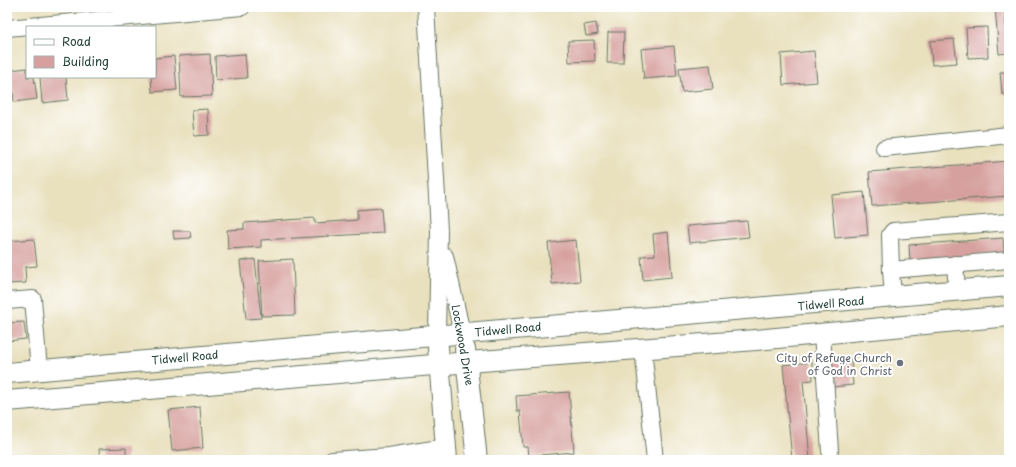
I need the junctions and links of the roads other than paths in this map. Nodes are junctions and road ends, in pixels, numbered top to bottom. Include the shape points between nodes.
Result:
1 (242, 7) edge
2 (426, 7) edge
3 (26, 26) edge
4 (29, 26) edge
5 (7, 28) edge
6 (1009, 135) edge
7 (884, 148) dead end
8 (1009, 222) edge
9 (439, 231) junction
10 (1009, 260) edge
11 (955, 264) junction
12 (891, 270) junction
13 (1009, 286) edge
14 (957, 291) junction
15 (893, 297) junction
16 (7, 301) edge
17 (755, 310) junction
18 (1009, 316) edge
19 (462, 333) junction
20 (822, 334) junction
21 (437, 335) junction
22 (756, 340) junction
23 (643, 349) junction
24 (167, 358) junction
25 (467, 362) junction
26 (440, 364) junction
27 (39, 370) junction
28 (7, 373) edge
29 (170, 386) junction
30 (7, 401) edge
31 (830, 451) dead end
32 (447, 454) edge
33 (332, 460) edge
34 (477, 460) edge
35 (655, 460) edge

1 - 4 street
2 - 9 street, Lockwood Drive
3 - 5 street
6 - 7 street
8 - 12 street via 893,232 890,234
9 - 19 street, Lockwood Drive
9 - 21 street, Lockwood Drive
10 - 11 street
11 - 12 street
11 - 14 street
12 - 15 street
13 - 14 main road, Tidwell Road
14 - 15 main road, Tidwell Road
15 - 17 main road, Tidwell Road
16 - 27 street via 33,299
17 - 19 main road, Tidwell Road
17 - 22 main road
18 - 20 main road
19 - 21 main road, Tidwell Road
19 - 25 main road, Lockwood Drive
20 - 22 main road
20 - 31 street
21 - 24 main road, Tidwell Road
21 - 26 main road, Lockwood Drive
22 - 23 main road
23 - 25 main road
23 - 35 street
24 - 27 main road, Tidwell Road
24 - 29 main road
25 - 26 main road
25 - 34 main road, Lockwood Drive
26 - 29 main road
26 - 32 main road, Lockwood Drive
27 - 28 main road, Tidwell Road
29 - 30 main road
32 - 33 street

